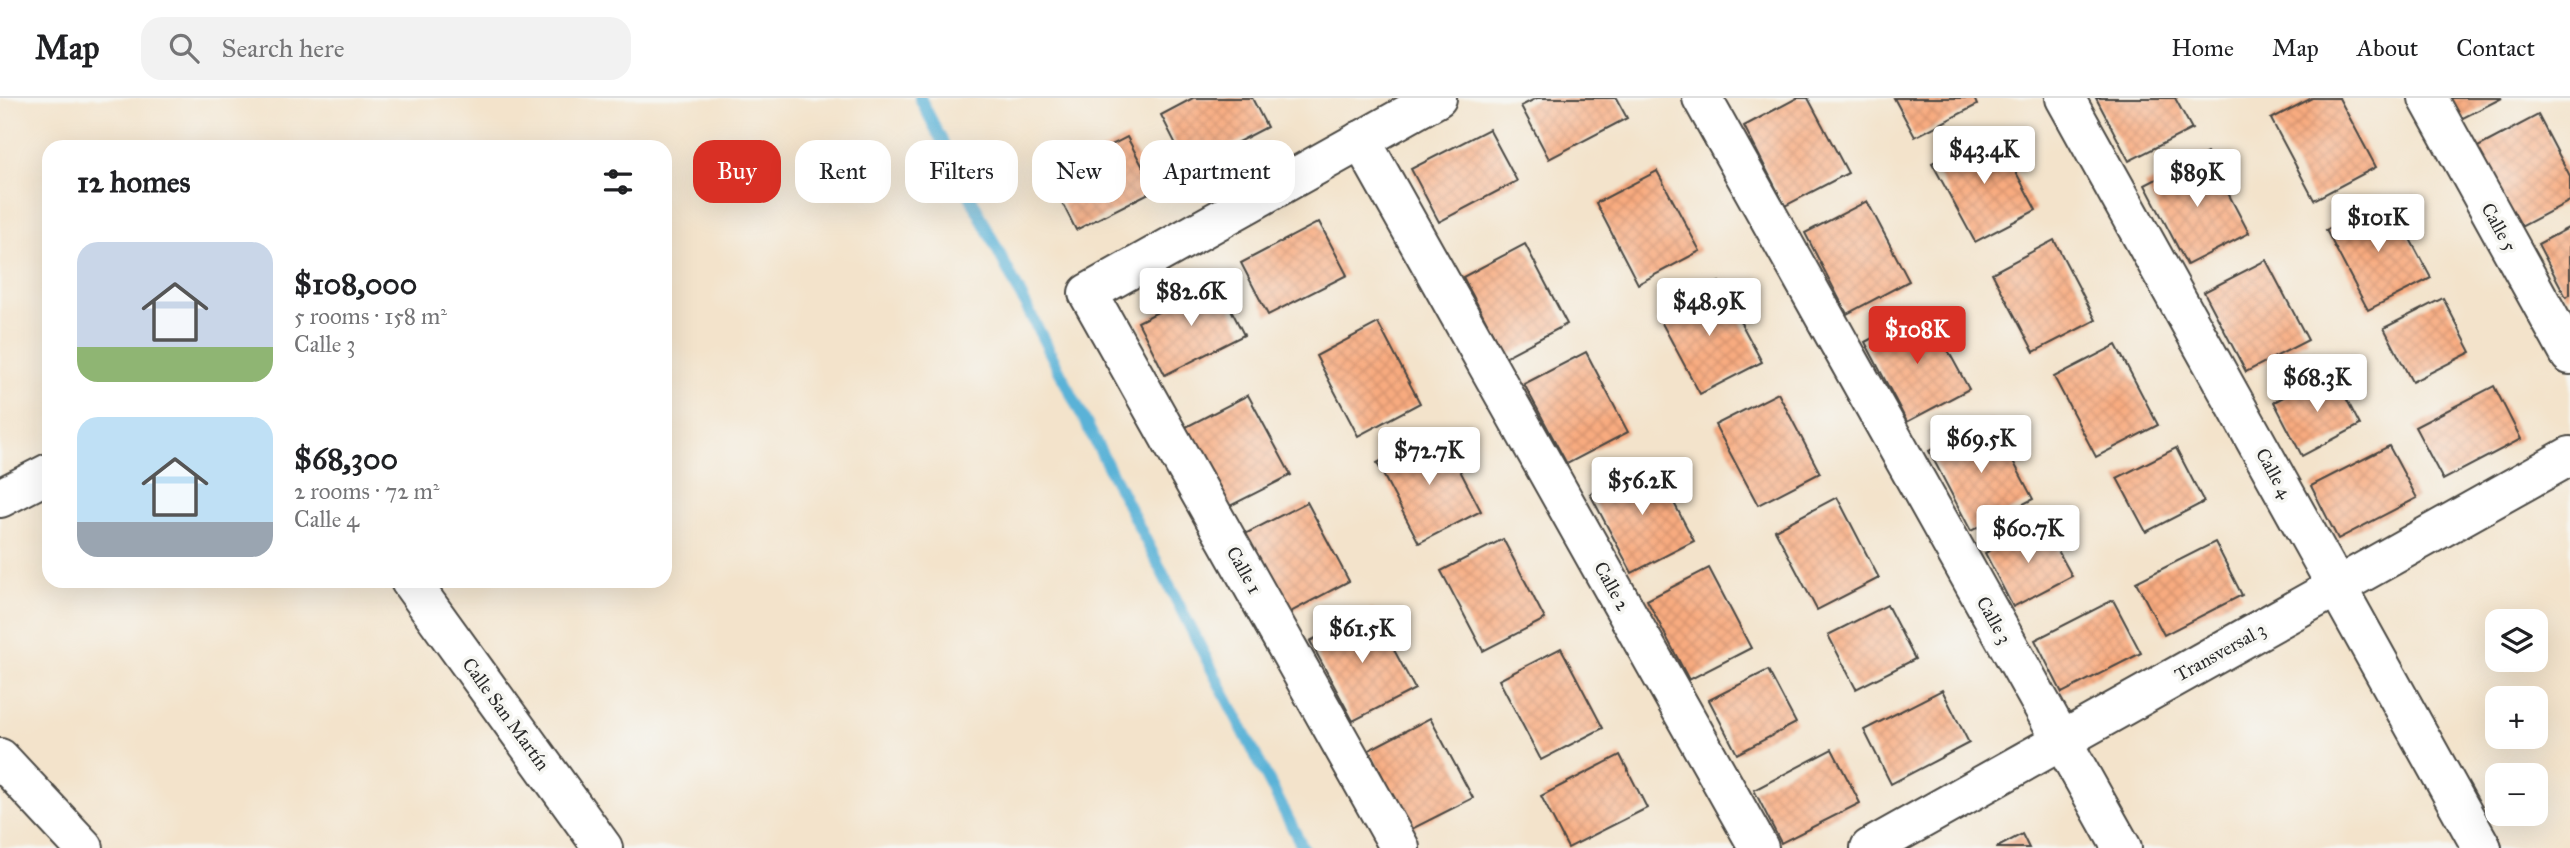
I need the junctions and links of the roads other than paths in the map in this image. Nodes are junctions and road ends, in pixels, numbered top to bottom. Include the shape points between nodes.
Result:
1 (1437, 98) edge
2 (1702, 98) edge
3 (2065, 98) edge
4 (2428, 98) edge
5 (1361, 140) junction
6 (2570, 355) edge
7 (2570, 456) edge
8 (42, 476) edge
9 (0, 498) edge
10 (2337, 587) junction
11 (415, 588) edge
12 (2062, 741) junction
13 (0, 758) edge
14 (84, 848) edge
15 (603, 848) edge
16 (1400, 848) edge
17 (1759, 848) edge
18 (1870, 848) edge
19 (2122, 848) edge
20 (2483, 848) edge

1 - 5 street
2 - 12 street, Calle 3
3 - 10 street, Calle 4
4 - 6 street, Calle 5
5 - 16 street, Calle 1 via 1088,293
5 - 17 street, Calle 2
7 - 10 street, Transversal 3
8 - 9 street
10 - 12 street, Transversal 3
10 - 20 street, Calle 4
11 - 15 street, Calle San Martín
12 - 18 street, Transversal 3
12 - 19 street, Calle 3
13 - 14 street

